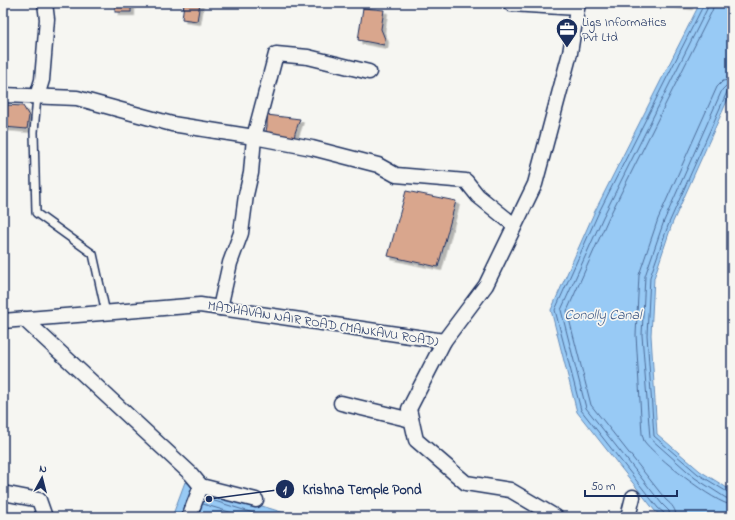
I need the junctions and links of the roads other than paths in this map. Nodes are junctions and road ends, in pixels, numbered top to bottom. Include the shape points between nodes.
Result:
1 (46, 3) edge
2 (510, 4) dead end
3 (578, 6) edge
4 (369, 72) dead end
5 (3, 95) edge
6 (37, 96) junction
7 (254, 137) junction
8 (514, 225) junction
9 (220, 308) junction
10 (106, 313) junction
11 (24, 319) junction
12 (3, 321) edge
13 (444, 341) junction
14 (341, 403) dead end
15 (411, 420) junction
16 (201, 486) junction
17 (3, 493) edge
18 (633, 497) dead end
19 (256, 500) dead end
20 (45, 517) edge
21 (189, 517) edge
22 (556, 517) edge
23 (628, 517) edge

1 - 6 street via 42,80
2 - 3 street
3 - 8 street via 570,53 534,184
4 - 7 street via 308,57 276,54
5 - 6 street
6 - 7 street via 77,98 172,124
6 - 10 lane via 34,132 36,212 93,254
7 - 8 street via 371,163 396,175 466,181 478,196
7 - 9 street via 241,233 230,263
8 - 13 street via 486,285
9 - 10 street, MADHAVAN NAIR ROAD (MANKAVU ROAD) via 200,305
9 - 13 street, MADHAVAN NAIR ROAD (MANKAVU ROAD)
10 - 11 street, MADHAVAN NAIR ROAD (MANKAVU ROAD)
11 - 12 street, MADHAVAN NAIR ROAD (MANKAVU ROAD)
11 - 16 street via 192,474
13 - 15 street, MADHAVAN NAIR ROAD (MANKAVU ROAD) via 409,409
14 - 15 street
15 - 22 street, MADHAVAN NAIR ROAD (MANKAVU ROAD) via 416,440 466,483 510,490
16 - 19 street
16 - 21 street
17 - 20 street via 39,500
18 - 23 street

